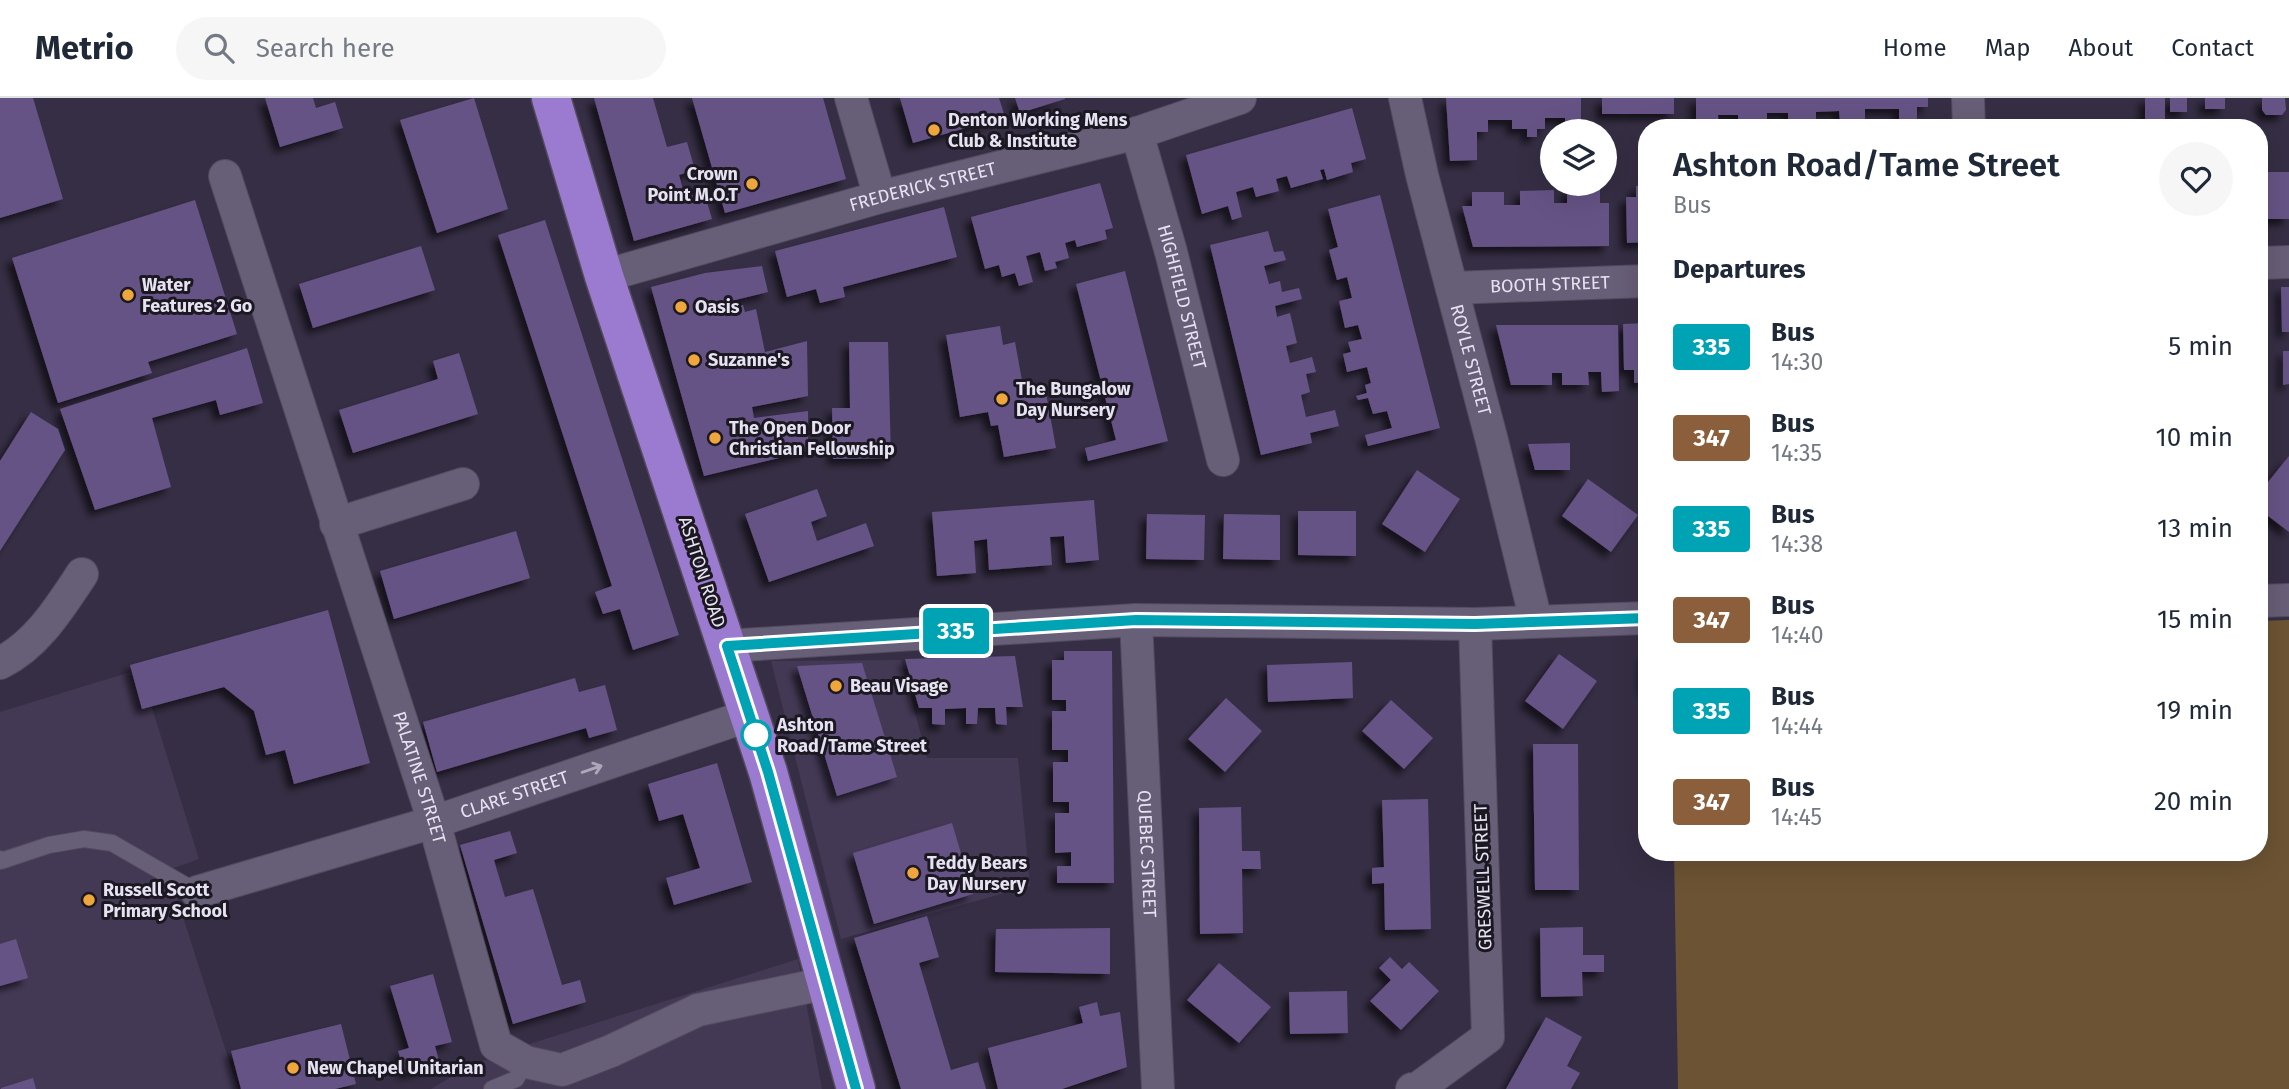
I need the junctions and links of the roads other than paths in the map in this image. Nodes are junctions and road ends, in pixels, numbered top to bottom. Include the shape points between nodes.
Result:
1 (551, 98) edge
2 (851, 98) edge
3 (1240, 98) edge
4 (1405, 98) edge
5 (1968, 98) edge
6 (1969, 119) edge
7 (1137, 133) junction
8 (225, 176) dead end
9 (880, 197) junction
10 (2289, 262) edge
11 (2268, 263) edge
12 (604, 276) junction
13 (1638, 281) edge
14 (1452, 288) junction
15 (1223, 460) dead end
16 (463, 484) dead end
17 (336, 524) junction
18 (82, 574) dead end
19 (2289, 600) edge
20 (2268, 601) edge
21 (1638, 618) edge
22 (1136, 620) junction
23 (1536, 621) junction
24 (1475, 624) junction
25 (727, 646) junction
26 (0, 663) edge
27 (750, 716) junction
28 (434, 822) junction
29 (0, 859) edge
30 (197, 892) joint
31 (827, 984) junction
32 (526, 1062) junction
33 (492, 1089) edge
34 (856, 1089) edge
35 (1158, 1089) edge
36 (1412, 1089) edge

1 - 12 highway, ASHTON ROAD
2 - 9 street
3 - 7 street, FREDERICK STREET
4 - 14 street, ROYLE STREET
5 - 6 street
7 - 9 street, FREDERICK STREET
7 - 15 street, HIGHFIELD STREET
8 - 17 street, PALATINE STREET
9 - 12 street, FREDERICK STREET
10 - 11 street
12 - 25 highway, ASHTON ROAD
13 - 14 street, BOOTH STREET
14 - 23 street, ROYLE STREET
16 - 17 street
17 - 28 street, PALATINE STREET
18 - 26 street via 51,621
19 - 20 street
21 - 23 street
22 - 24 street
22 - 25 street
22 - 35 street, QUEBEC STREET
23 - 24 street
24 - 36 street, GRESWELL STREET via 1488,1037
25 - 27 highway, ASHTON ROAD
28 -> 27 street, CLARE STREET
27 - 31 highway, ASHTON ROAD
28 - 30 street, CLARE STREET
28 - 32 street, PALATINE STREET via 496,1045
29 - 30 lane via 84,839 112,843
31 - 32 street, PALATINE STREET via 698,1010 562,1070
31 - 34 highway, ASHTON ROAD
32 - 33 lane via 516,1079

